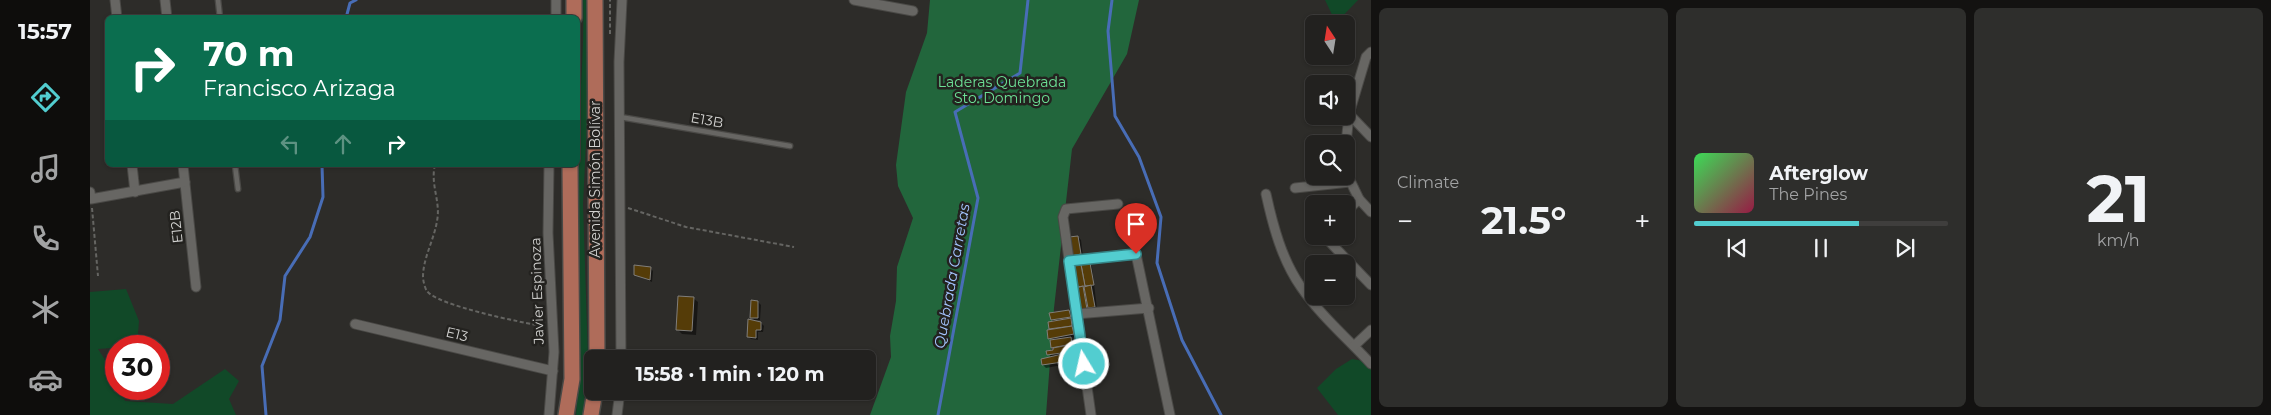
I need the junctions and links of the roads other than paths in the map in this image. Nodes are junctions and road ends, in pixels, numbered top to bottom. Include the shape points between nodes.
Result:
1 (115, 0) edge
2 (165, 0) edge
3 (218, 0) edge
4 (556, 0) edge
5 (574, 0) edge
6 (596, 0) edge
7 (622, 0) edge
8 (854, 0) edge
9 (913, 11) dead end
10 (117, 15) edge
11 (167, 15) edge
12 (220, 15) edge
13 (556, 15) edge
14 (574, 15) edge
15 (1369, 57) edge
16 (1355, 99) edge
17 (620, 117) junction
18 (1355, 119) edge
19 (1371, 137) edge
20 (790, 146) dead end
21 (132, 167) edge
22 (183, 167) edge
23 (235, 167) edge
24 (549, 167) edge
25 (570, 167) edge
26 (185, 182) junction
27 (1322, 185) edge
28 (1352, 185) edge
29 (1295, 188) dead end
30 (238, 189) dead end
31 (135, 192) junction
32 (1266, 194) dead end
33 (90, 196) edge
34 (1359, 199) junction
35 (1355, 203) edge
36 (1118, 204) dead end
37 (1371, 212) edge
38 (1332, 245) edge
39 (1069, 261) junction
40 (1371, 286) edge
41 (196, 287) dead end
42 (1149, 308) junction
43 (1076, 314) junction
44 (356, 324) dead end
45 (1371, 330) edge
46 (1354, 346) junction
47 (597, 350) edge
48 (621, 350) edge
49 (1371, 364) edge
50 (553, 372) junction
51 (594, 400) edge
52 (619, 400) edge
53 (549, 415) edge
54 (566, 415) edge
55 (591, 415) edge
56 (617, 415) edge
57 (1091, 415) edge
58 (1170, 415) edge

1 - 10 street
2 - 11 street
3 - 12 lane
4 - 13 street
5 - 14 highway
6 - 47 highway, Avenida Simón Bolívar
7 - 17 street
8 - 9 street
15 - 16 street
17 - 20 lane, E13B
17 - 48 street
18 - 19 street
21 - 31 street
22 - 26 street, E12B
23 - 30 lane
24 - 50 street, Javier Espinoza
25 - 54 highway, Avenida Simón Bolívar via 572,379
26 - 31 street
26 - 41 street, E12B
27 - 29 street
28 - 34 street
31 - 33 street
32 - 46 street via 1272,224 1301,288
34 - 35 street
34 - 37 street
36 - 39 street via 1066,209
38 - 40 street
39 - 42 street via 1136,254
39 - 43 street
42 - 43 street
42 - 58 street
43 - 57 street
44 - 50 street, E13
45 - 46 street
46 - 49 street
50 - 53 street, Javier Espinoza
51 - 55 highway
52 - 56 street

